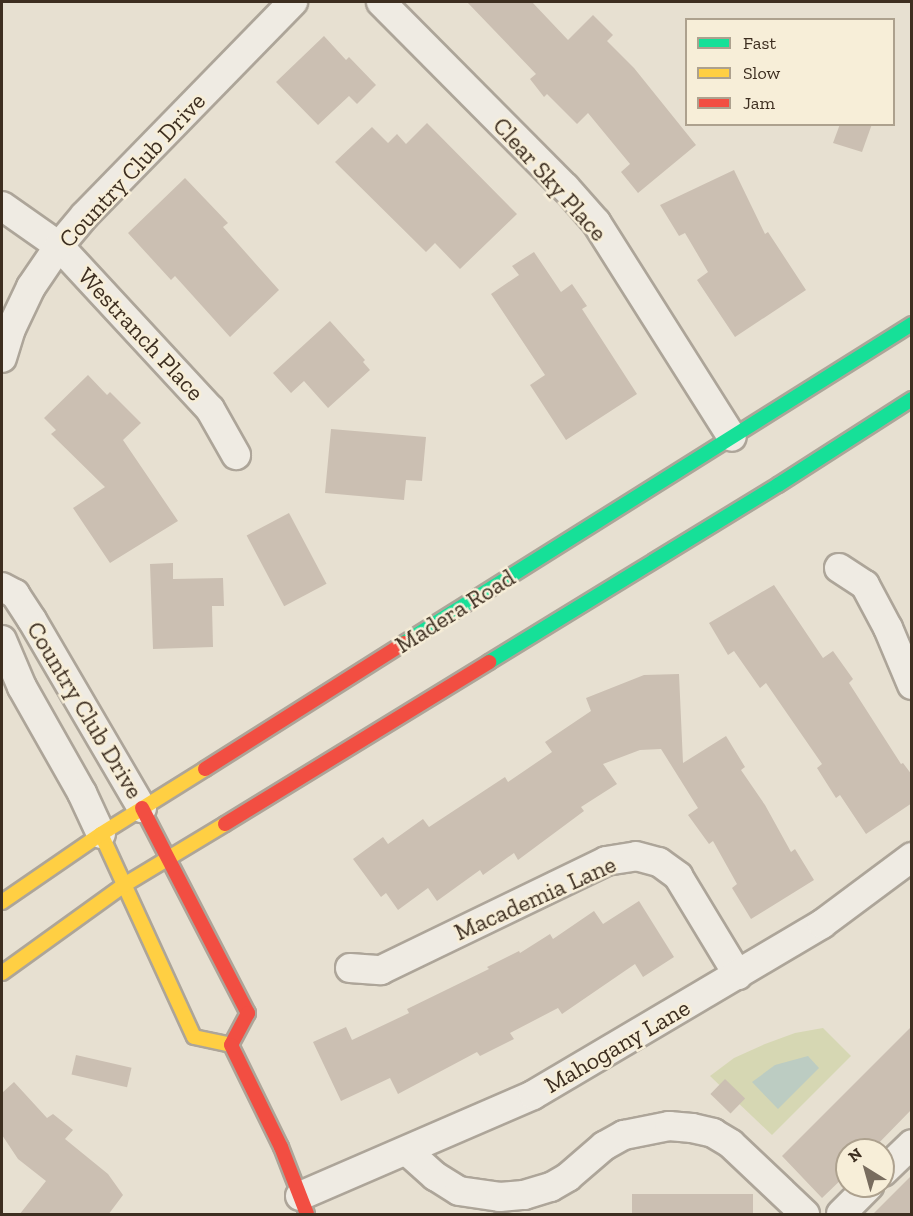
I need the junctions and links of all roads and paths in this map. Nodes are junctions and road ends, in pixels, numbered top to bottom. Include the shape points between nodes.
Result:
1 (293, 2) edge
2 (381, 2) edge
3 (2, 206) edge
4 (58, 246) junction
5 (912, 324) edge
6 (2, 358) edge
7 (912, 399) edge
8 (732, 437) junction
9 (236, 455) dead end
10 (839, 568) dead end
11 (2, 587) edge
12 (2, 640) edge
13 (49, 647) junction
14 (8, 671) edge
15 (912, 685) edge
16 (142, 808) junction
17 (101, 834) junction
18 (912, 857) edge
19 (168, 858) junction
20 (124, 885) junction
21 (2, 902) edge
22 (350, 968) dead end
23 (2, 973) edge
24 (738, 975) junction
25 (231, 1045) junction
26 (912, 1144) edge
27 (407, 1151) junction
28 (895, 1160) edge
29 (857, 1198) edge
30 (303, 1205) edge
31 (805, 1215) edge
32 (841, 1215) edge

1 - 4 street, Country Club Drive
2 - 8 street, Clear Sky Place via 596,222
3 - 4 street, Westranch Place
4 - 6 street, Country Club Drive via 31,287
4 - 9 street, Westranch Place via 210,408
5 - 8 main road, Madera Road
7 - 19 main road
8 - 16 main road, Madera Road
10 - 15 street via 865,585
11 - 13 street, Country Club Drive via 15,594
12 - 14 street, Country Club Drive
13 - 14 street
13 - 16 street, Country Club Drive
14 - 17 street, Country Club Drive via 22,687
16 - 17 main road, Madera Road
16 - 19 main road
17 - 20 main road
17 - 21 main road, Madera Road
18 - 24 street, Mahogany Lane via 822,924
19 - 20 main road
19 - 25 main road via 248,1013
20 - 23 main road
20 - 25 main road via 194,1037
22 - 24 street, Macademia Lane via 381,970 606,861 636,856 659,862 678,876
24 - 27 street, Mahogany Lane via 533,1095
25 - 30 main road via 281,1147
26 - 28 street
27 - 30 street, Mahogany Lane
27 - 31 street via 459,1191 500,1197 550,1187 624,1135 669,1126 692,1128 713,1134 746,1155
29 - 32 street

